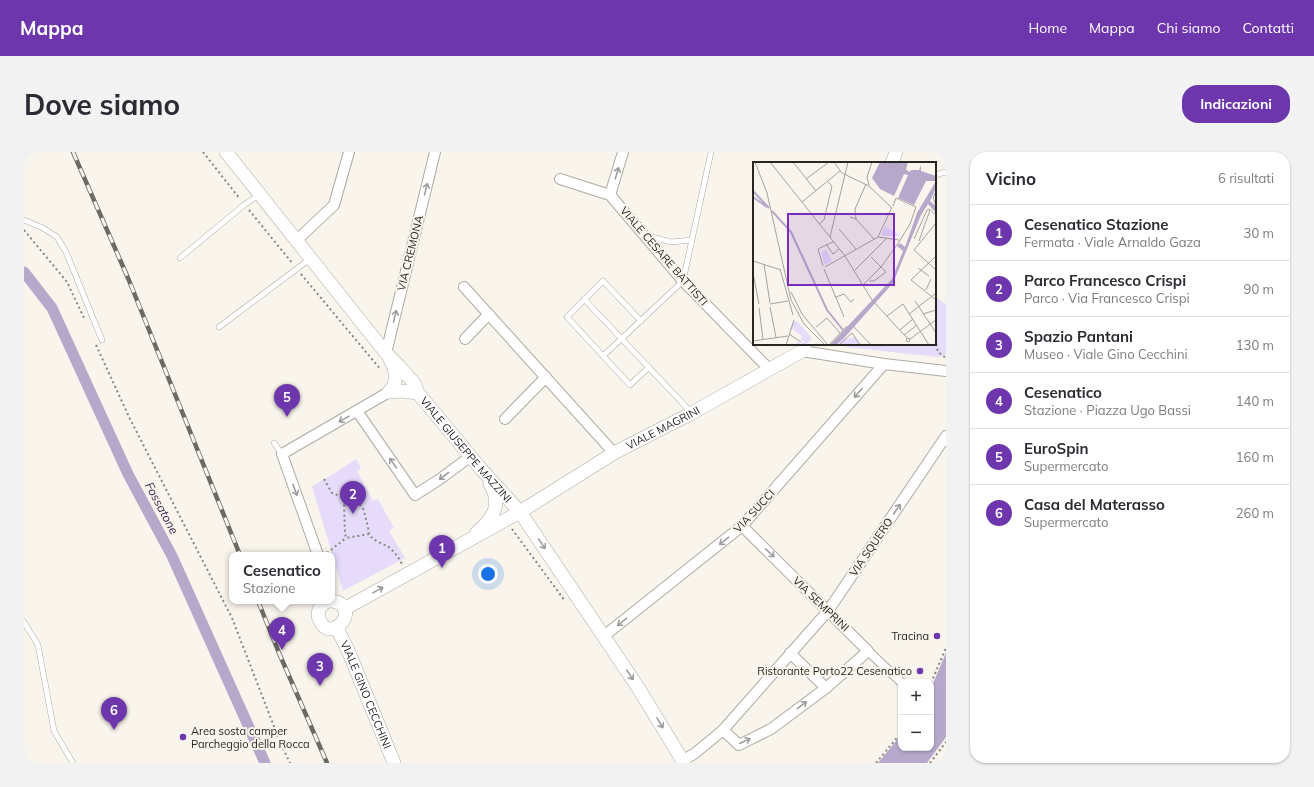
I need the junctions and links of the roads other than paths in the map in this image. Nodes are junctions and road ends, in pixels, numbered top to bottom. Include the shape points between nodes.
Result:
1 (226, 152) edge
2 (349, 152) edge
3 (435, 152) edge
4 (623, 152) edge
5 (711, 152) edge
6 (896, 152) edge
7 (892, 162) edge
8 (946, 172) edge
9 (936, 175) edge
10 (560, 179) dead end
11 (610, 194) junction
12 (259, 195) junction
13 (24, 220) edge
14 (645, 236) junction
15 (296, 240) junction
16 (692, 240) junction
17 (180, 258) dead end
18 (311, 259) junction
19 (683, 281) junction
20 (464, 287) dead end
21 (584, 299) junction
22 (489, 314) junction
23 (641, 321) junction
24 (220, 327) dead end
25 (465, 339) dead end
26 (622, 339) junction
27 (102, 340) dead end
28 (803, 348) edge
29 (388, 355) junction
30 (603, 356) junction
31 (884, 364) junction
32 (649, 367) junction
33 (769, 369) junction
34 (946, 371) edge
35 (546, 377) junction
36 (389, 392) junction
37 (418, 393) junction
38 (357, 411) junction
39 (692, 413) junction
40 (505, 419) dead end
41 (946, 436) edge
42 (274, 442) dead end
43 (614, 453) junction
44 (282, 454) junction
45 (471, 456) junction
46 (481, 468) junction
47 (520, 512) junction
48 (742, 526) junction
49 (464, 542) junction
50 (323, 552) edge
51 (335, 602) edge
52 (324, 604) edge
53 (344, 609) junction
54 (828, 611) junction
55 (24, 622) edge
56 (336, 628) junction
57 (604, 636) junction
58 (868, 650) junction
59 (790, 653) junction
60 (898, 679) edge
61 (826, 688) junction
62 (723, 730) junction
63 (684, 761) edge
64 (73, 763) edge
65 (394, 763) edge

1 - 12 street, VIALE GIUSEPPE MAZZINI
2 - 15 street via 334,205
29 -> 3 street, VIA CREMONA
11 -> 4 street
5 - 16 lane
6 - 7 street
8 - 9 lane
10 - 11 street
11 - 14 street, VIALE CESARE BATTISTI
12 - 15 street, VIALE GIUSEPPE MAZZINI
12 - 17 lane
13 - 27 lane via 57,237 66,252
14 - 16 lane via 671,242
14 - 19 street, VIALE CESARE BATTISTI
15 - 18 street, VIALE GIUSEPPE MAZZINI
16 - 19 lane
18 - 24 lane
18 - 29 street, VIALE GIUSEPPE MAZZINI
19 - 23 lane
19 - 33 street, VIALE CESARE BATTISTI
20 - 22 street
21 - 23 lane via 603,281
21 - 26 lane
21 - 30 lane via 567,317
22 - 25 street
22 - 35 street
23 - 26 lane
26 - 30 lane
26 - 32 lane
28 - 31 street
28 - 33 street, VIALE MAGRINI
29 - 36 street via 394,367 396,380
29 - 37 street, VIALE GIUSEPPE MAZZINI via 414,383
30 - 32 lane via 630,385
31 - 34 street
31 -> 48 street, VIA SUCCI
32 - 39 lane
33 - 39 street, VIALE MAGRINI
35 - 40 street
35 - 43 street
36 - 37 street
36 - 38 street
37 - 45 street, VIALE GIUSEPPE MAZZINI
38 -> 44 street
45 -> 38 street via 415,495
39 - 43 street, VIALE MAGRINI
54 -> 41 street, VIA SQUERO
42 - 44 lane
43 - 47 street, VIALE MAGRINI
44 -> 50 street
45 - 46 street, VIALE GIUSEPPE MAZZINI
46 - 47 street, VIALE GIUSEPPE MAZZINI
46 - 49 street via 494,492 496,504 491,516
47 - 49 street, VIALE MAGRINI
47 -> 57 street, VIALE GIUSEPPE MAZZINI
48 -> 54 street, VIA SEMPRINI
48 -> 57 street, VIA SUCCI
53 -> 49 street
51 - 53 street
52 - 56 street via 319,608 318,618 323,625
53 - 56 street via 345,618
54 - 58 street, VIA SEMPRINI
54 - 59 street, VIA SQUERO
55 - 64 lane via 38,645 54,732
56 - 65 street, VIALE GINO CECCHINI via 348,650
57 -> 63 street, VIALE GIUSEPPE MAZZINI
58 - 60 street, VIA SEMPRINI
58 - 61 street
59 - 61 street
59 - 62 street, VIA SQUERO
62 -> 61 street via 739,745 771,729
62 - 63 street, VIA SQUERO

